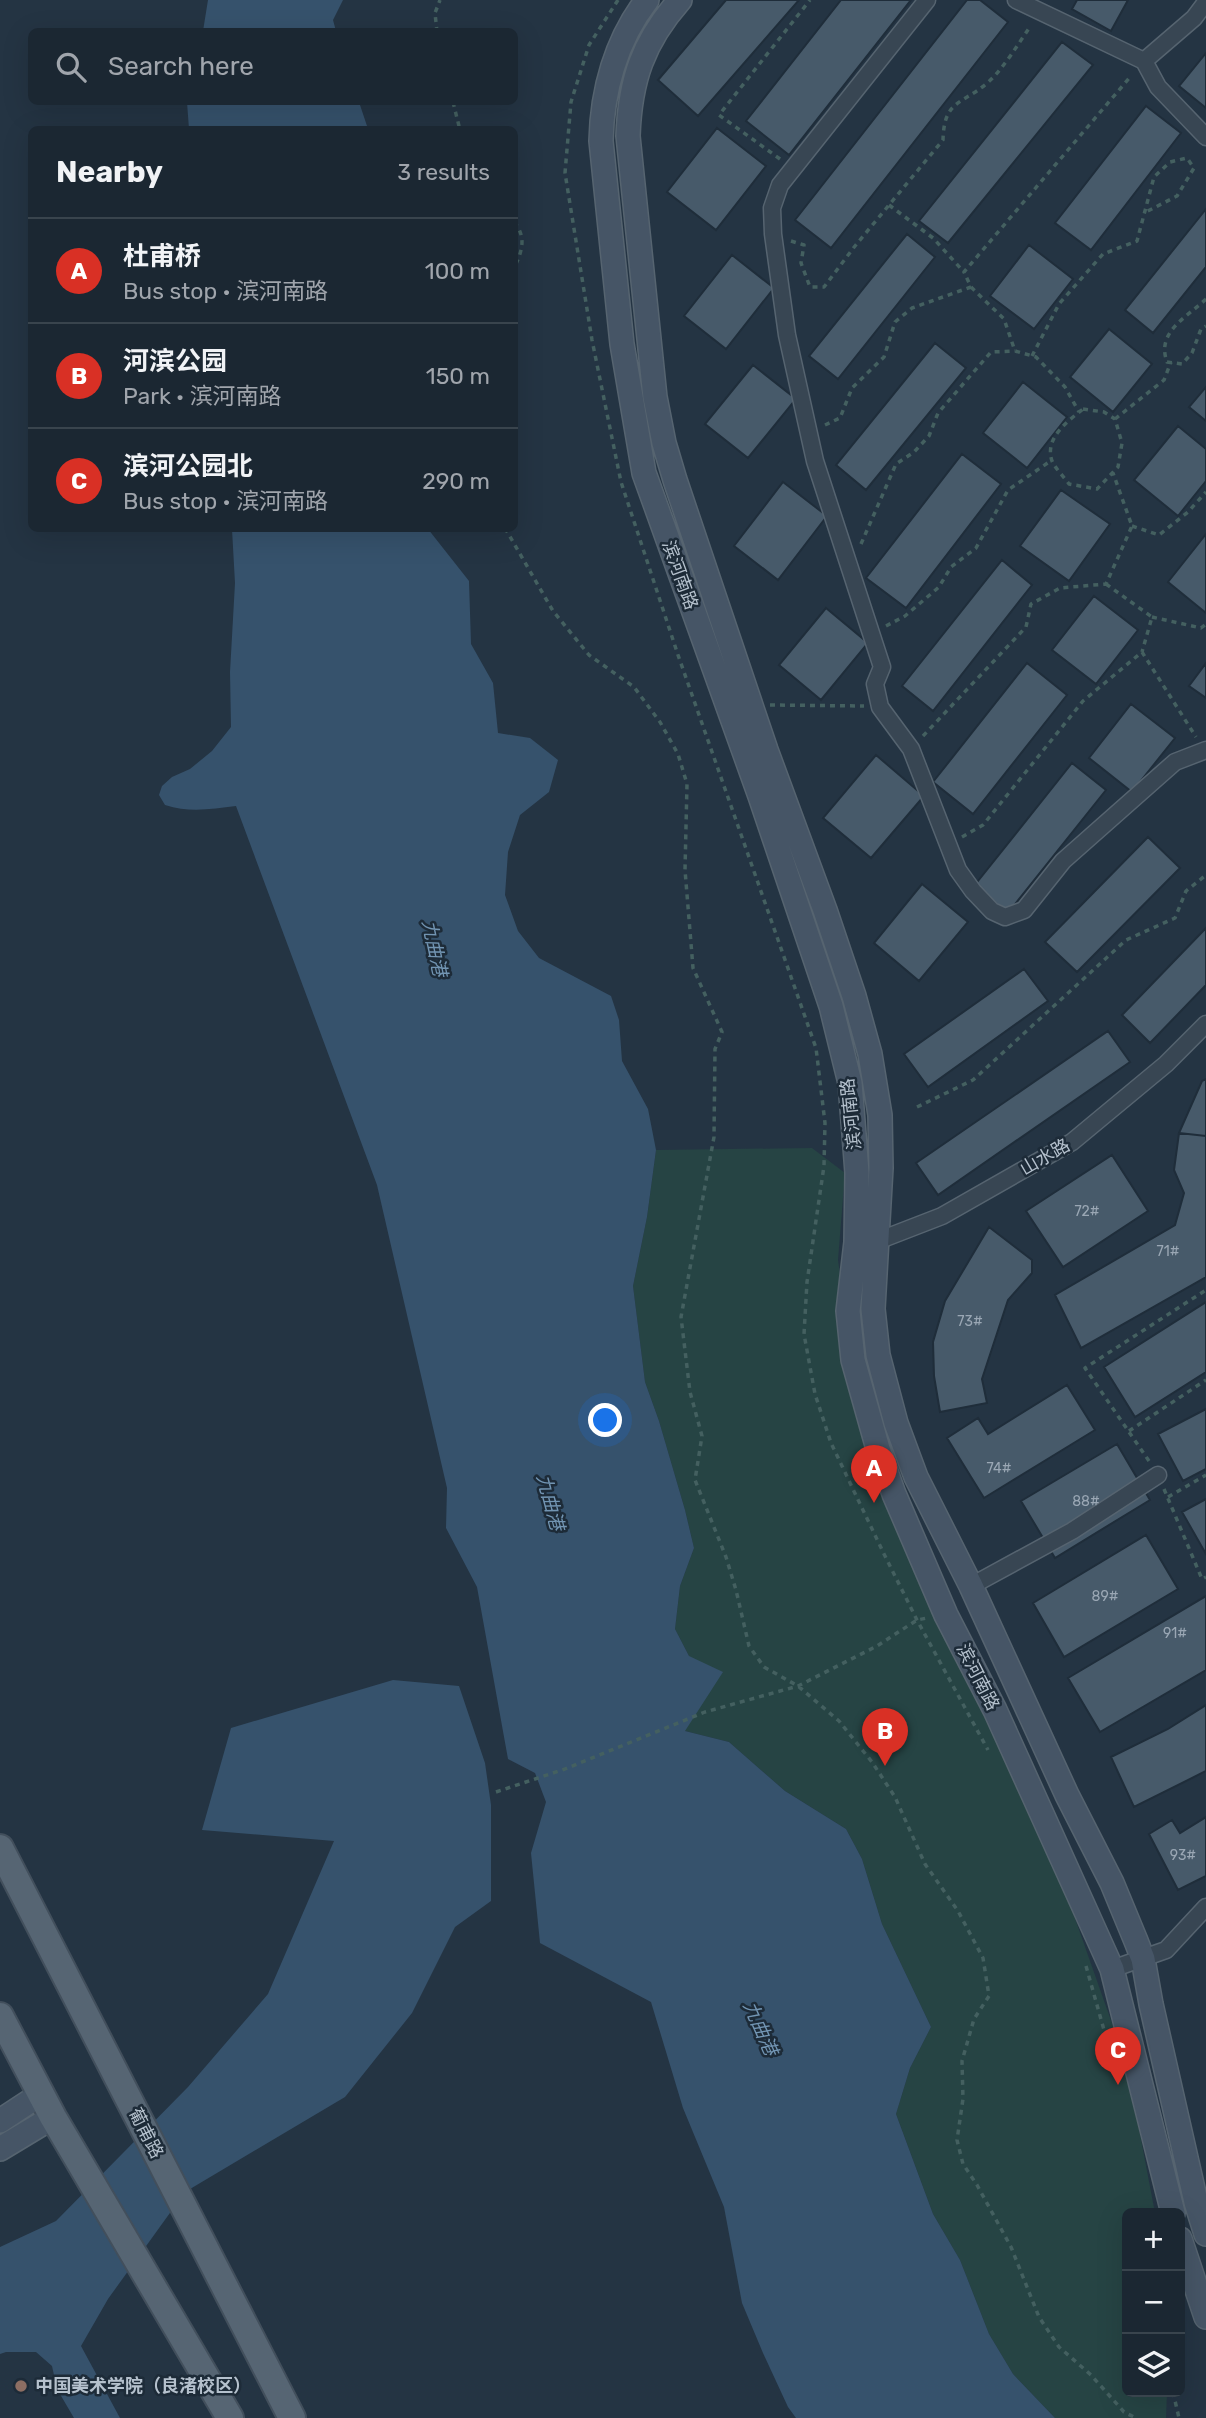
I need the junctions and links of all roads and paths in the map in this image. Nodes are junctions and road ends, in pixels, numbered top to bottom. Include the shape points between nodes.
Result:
1 (440, 0) edge
2 (618, 0) edge
3 (647, 0) edge
4 (680, 0) edge
5 (810, 0) edge
6 (927, 0) edge
7 (1016, 0) edge
8 (1206, 2) edge
9 (1040, 12) junction
10 (437, 28) edge
11 (1144, 61) junction
12 (454, 105) edge
13 (459, 126) edge
14 (1206, 137) edge
15 (794, 169) junction
16 (889, 205) junction
17 (1146, 212) dead end
18 (518, 227) edge
19 (773, 234) junction
20 (518, 260) edge
21 (964, 272) junction
22 (971, 287) junction
23 (1206, 299) edge
24 (1206, 327) edge
25 (1015, 351) junction
26 (1032, 356) junction
27 (1171, 362) junction
28 (1079, 412) junction
29 (1115, 419) junction
30 (809, 433) junction
31 (1052, 460) junction
32 (1113, 473) junction
33 (1206, 492) edge
34 (1132, 526) junction
35 (507, 532) edge
36 (850, 567) junction
37 (1106, 584) junction
38 (1152, 617) junction
39 (1206, 625) edge
40 (872, 634) junction
41 (1142, 652) junction
42 (750, 704) junction
43 (880, 707) junction
44 (911, 749) junction
45 (1206, 752) edge
46 (948, 845) junction
47 (1206, 874) edge
48 (1206, 1024) edge
49 (918, 1107) dead end
50 (867, 1241) junction
51 (1206, 1290) edge
52 (1206, 1380) edge
53 (1129, 1432) junction
54 (1158, 1475) junction
55 (1206, 1475) edge
56 (1167, 1497) junction
57 (1206, 1577) edge
58 (971, 1586) junction
59 (946, 1615) junction
60 (917, 1620) junction
61 (797, 1686) junction
62 (990, 1753) dead end
63 (496, 1792) dead end
64 (0, 1848) edge
65 (1206, 1907) edge
66 (1084, 1958) dead end
67 (1143, 1959) junction
68 (1112, 1969) junction
69 (0, 2016) edge
70 (1105, 2036) dead end
71 (47, 2106) junction
72 (0, 2121) edge
73 (0, 2150) edge
74 (1172, 2208) edge
75 (1206, 2234) edge
76 (1185, 2254) edge
77 (1206, 2317) edge
78 (1174, 2397) edge
79 (230, 2418) edge
80 (292, 2418) edge
81 (1136, 2418) edge
82 (1179, 2418) edge

1 - 10 path
2 - 60 path via 589,45 571,102 565,173 592,340 621,482 816,1048 825,1123 824,1166 804,1334 815,1394 831,1443
3 - 50 street, 滨河南路 via 624,35 606,90 601,141 629,399 644,473 831,1006 850,1083
4 - 42 street via 651,37 633,86 628,136 635,218 664,443
5 - 15 path via 719,115
6 - 15 street
7 - 9 street
8 - 11 street
9 - 11 street
9 - 16 path via 987,83 951,108 943,125 943,140
11 - 14 street via 1158,87
11 - 21 path
12 - 13 path
15 - 19 street via 780,186 772,208
16 - 19 path via 824,287 810,288 801,263 804,245
16 - 21 path via 933,238
17 - 26 path via 1177,196 1194,168 1187,158 1170,162 1154,177 1137,241 1103,254 1059,304
18 - 20 path via 523,250
19 - 30 street via 787,335
21 - 22 path
22 - 25 path via 1004,319
22 - 30 path via 912,308 895,323 884,357 852,388 840,418
23 - 27 path via 1165,336 1163,351
24 - 27 path via 1182,364
25 - 26 path
25 - 36 path via 991,352 938,413 929,436 896,464
26 - 28 path via 1065,387
27 - 29 path via 1164,380
28 - 29 path via 1104,412
28 - 31 path via 1052,439
29 - 32 path via 1122,443
30 - 36 street
31 - 32 path via 1069,484 1097,489
31 - 40 path via 1008,490 976,548 951,567 939,587 905,616
32 - 34 path
33 - 34 path via 1159,534
34 - 37 path
35 - 61 path via 554,611 589,655 634,687 660,722 678,754 687,784 685,870 693,968 722,1032 715,1049 714,1137 681,1317 690,1392 702,1436 695,1480 726,1557 749,1646 764,1667
36 - 40 street
37 - 38 path
37 - 44 path via 1060,588 1031,604 1026,627
38 - 39 path via 1200,628
38 - 41 path
40 - 43 street via 882,667 875,684
41 - 45 path
41 - 46 path via 1083,701 983,825
42 - 43 path
42 - 50 street via 829,922 870,1054 880,1115 881,1168
43 - 44 street
44 - 46 street
45 - 46 street via 1175,762 1063,861 1024,910 1005,917 992,911 973,891
47 - 49 path via 1186,891 1175,918 1126,940 973,1080
48 - 50 street, 山水路 via 1166,1064 1072,1142 942,1216
50 - 58 street via 877,1355 896,1423 916,1476
50 - 59 street, 滨河南路 via 848,1311 853,1360 882,1460
51 - 53 path via 1085,1368
52 - 53 path
53 - 54 path
54 - 56 path
54 - 58 street via 1072,1531
55 - 56 path
56 - 57 path via 1202,1580
58 - 67 street via 1112,1883
59 - 60 path
59 - 68 street, 滨河南路 via 995,1710
60 - 61 path via 877,1646
60 - 62 path
61 - 63 path via 705,1712
61 - 81 path via 839,1721 872,1762 895,1797 925,1864 984,1958 989,1996 974,2019 962,2061 957,2140 963,2164 1011,2247 1039,2317 1059,2347 1124,2412
64 - 80 main road, 葡甫路
65 - 67 street via 1166,1950
66 - 70 path
67 - 68 street
67 - 75 street via 1192,2189
68 - 74 street, 滨河南路
69 - 71 main road
71 - 72 street
71 - 73 street
71 - 79 main road
76 - 77 street
78 - 82 path

